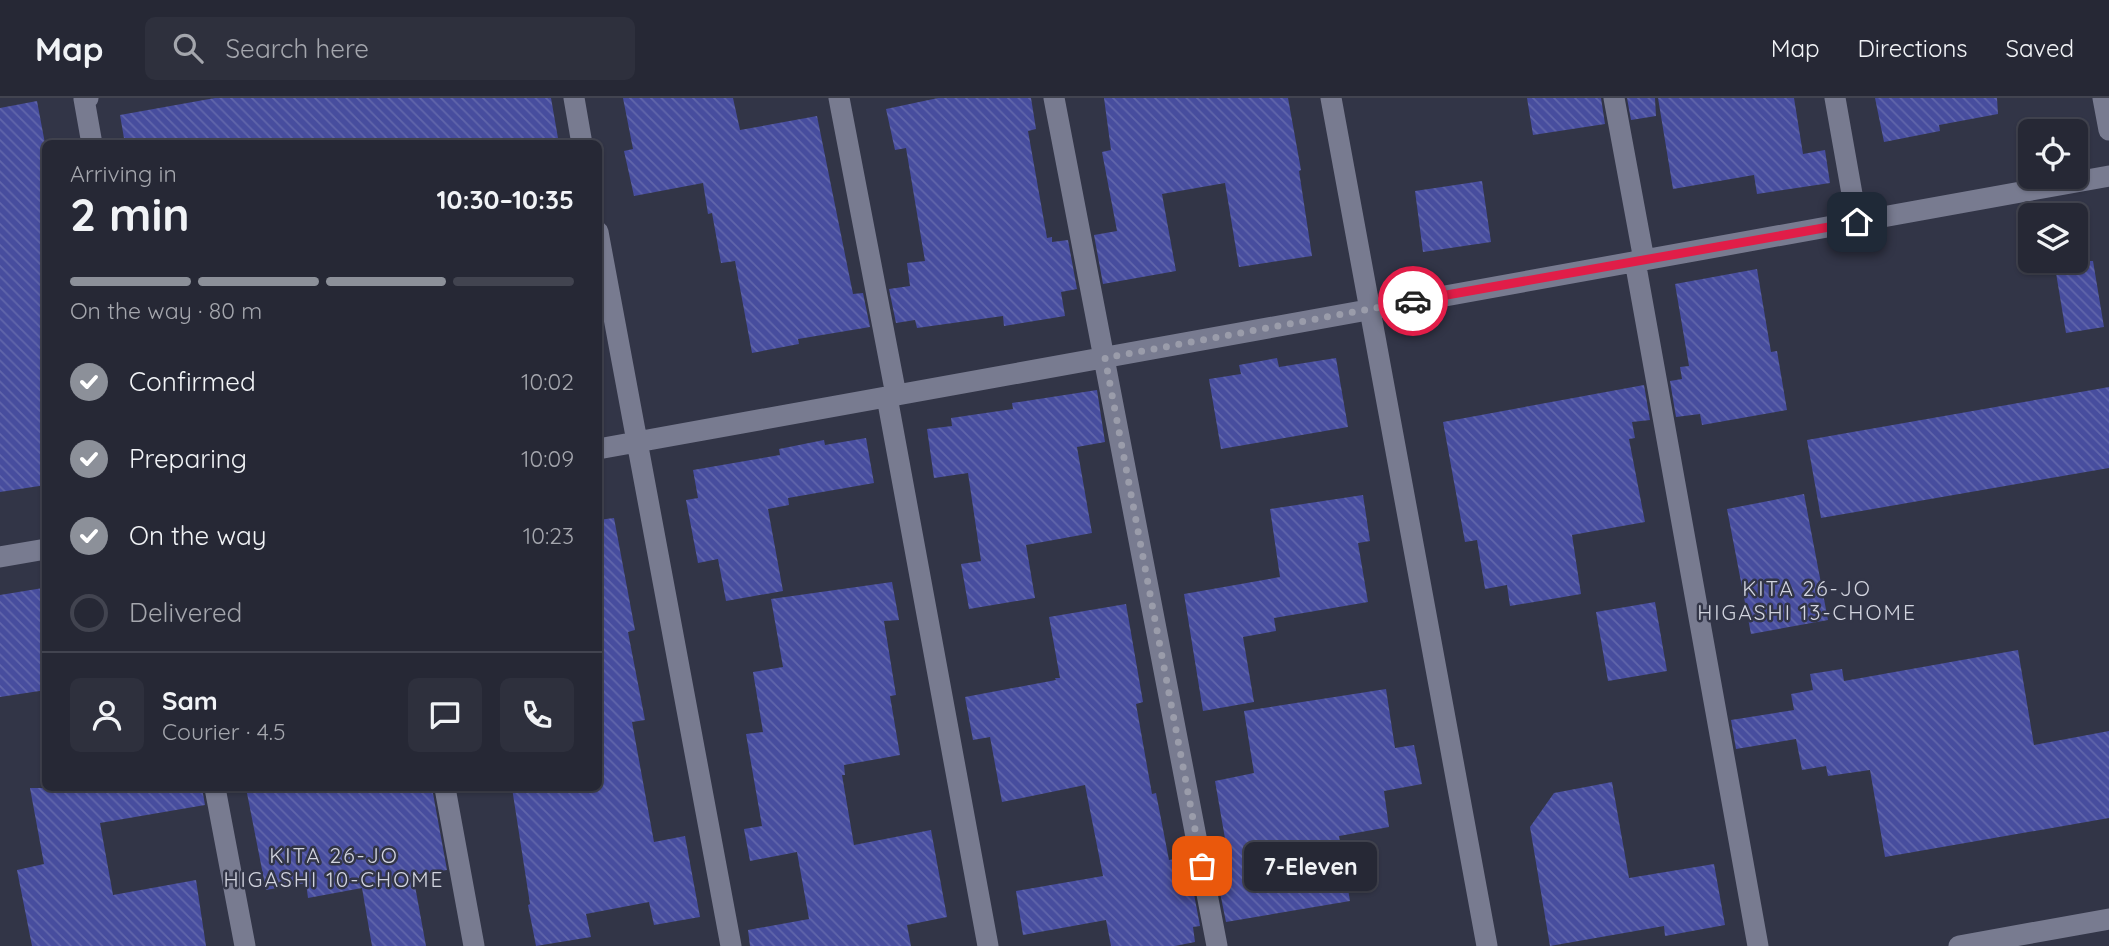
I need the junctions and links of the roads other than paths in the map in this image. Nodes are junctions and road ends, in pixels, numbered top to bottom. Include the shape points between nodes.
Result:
1 (88, 98) edge
2 (574, 98) edge
3 (839, 98) edge
4 (1054, 98) edge
5 (1331, 98) edge
6 (1614, 98) edge
7 (1835, 98) edge
8 (2103, 98) edge
9 (2109, 131) edge
10 (91, 140) edge
11 (581, 140) edge
12 (2109, 176) edge
13 (1857, 222) junction
14 (602, 253) edge
15 (1639, 260) junction
16 (1369, 308) junction
17 (1105, 358) junction
18 (891, 396) junction
19 (638, 442) junction
20 (602, 448) edge
21 (42, 550) edge
22 (0, 557) edge
23 (216, 791) edge
24 (446, 791) edge
25 (2109, 919) edge
26 (245, 946) edge
27 (474, 946) edge
28 (730, 946) edge
29 (988, 946) edge
30 (1217, 946) edge
31 (1487, 946) edge
32 (1758, 946) edge
33 (1959, 946) edge

1 - 10 street via 83,99
2 - 11 street
3 - 18 street
4 - 17 street
5 - 16 street
6 - 15 street
7 - 13 street
8 - 9 street
12 - 13 street
13 - 15 street
14 - 19 street
15 - 16 street
15 - 32 street
16 - 17 street
16 - 31 street
17 - 18 street
17 - 30 street
18 - 19 street
18 - 29 street
19 - 20 street
19 - 28 street
21 - 22 street
23 - 26 street
24 - 27 street
25 - 33 street

